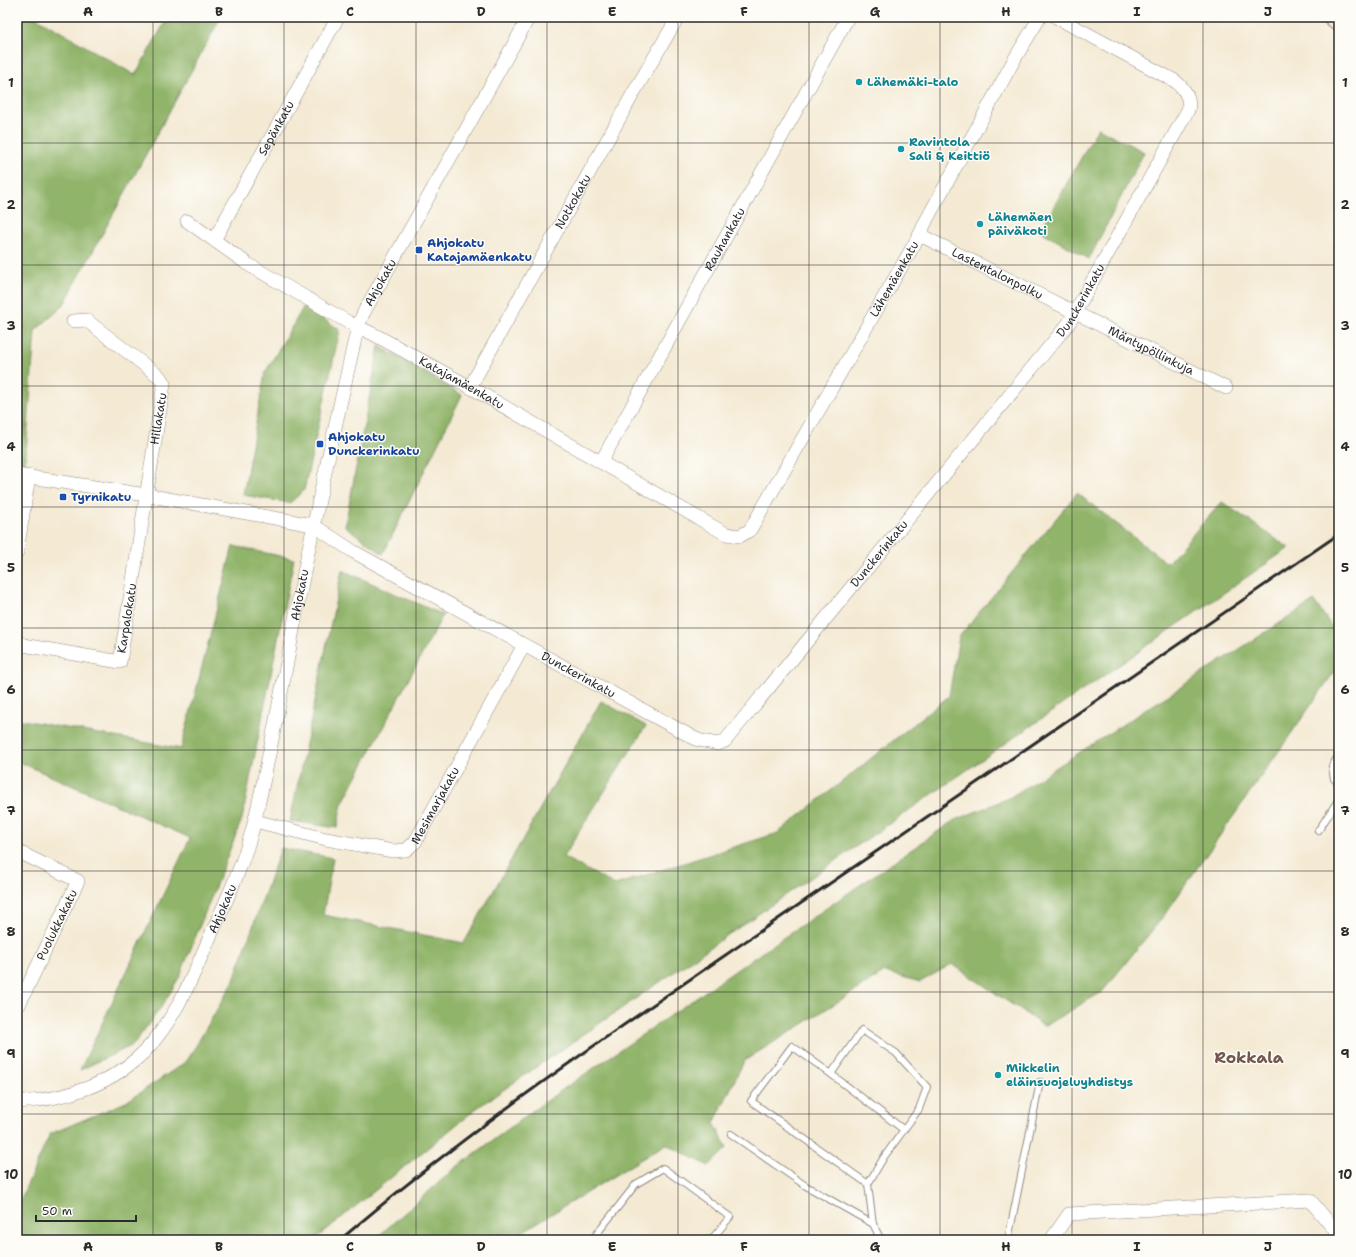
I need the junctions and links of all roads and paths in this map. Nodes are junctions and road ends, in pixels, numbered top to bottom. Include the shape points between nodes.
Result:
1 (338, 17) edge
2 (529, 17) edge
3 (678, 17) edge
4 (848, 17) edge
5 (1040, 17) edge
6 (1056, 17) edge
7 (1333, 17) edge
8 (1339, 22) edge
9 (187, 221) dead end
10 (919, 236) junction
11 (214, 240) junction
12 (1075, 313) junction
13 (73, 320) dead end
14 (358, 326) junction
15 (470, 387) junction
16 (1226, 388) dead end
17 (601, 462) junction
18 (23, 476) edge
19 (146, 495) junction
20 (313, 525) junction
21 (740, 536) joint
22 (17, 552) edge
23 (17, 641) edge
24 (524, 645) junction
25 (1339, 756) edge
26 (1339, 783) edge
27 (1339, 799) edge
28 (255, 821) junction
29 (1318, 832) dead end
30 (17, 851) edge
31 (17, 1009) edge
32 (831, 1074) junction
33 (1040, 1082) dead end
34 (17, 1102) edge
35 (904, 1130) junction
36 (731, 1134) dead end
37 (868, 1184) junction
38 (873, 1224) junction
39 (1339, 1235) edge
40 (592, 1240) edge
41 (712, 1240) edge
42 (881, 1240) edge
43 (1008, 1240) edge
44 (1051, 1240) edge

1 - 11 street, Sepänkatu
2 - 14 street, Ahjokatu
3 - 15 street, Notkokatu
4 - 17 street, Rauhankatu
5 - 10 street, Lähemäenkatu via 926,219
6 - 12 street, Dunckerinkatu via 1175,81 1187,94 1189,104
7 - 8 main road
9 - 11 street, Katajamäenkatu
10 - 12 street, Lastentalonpolku
10 - 21 street, Lähemäenkatu via 750,530
11 - 14 street, Katajamäenkatu via 249,265
12 - 16 street, Mäntypöllinkuja
12 - 24 street, Dunckerinkatu via 725,741 718,744 698,740
13 - 19 street, Hillakatu via 86,320 160,377 164,384
14 - 15 street, Katajamäenkatu
14 - 20 street, Ahjokatu
15 - 17 street, Katajamäenkatu
17 - 21 street, Katajamäenkatu via 726,534
18 - 19 street
18 - 22 street
19 - 20 street
19 - 23 street, Karpalokatu via 120,662 23,645
20 - 24 street, Dunckerinkatu via 354,552
20 - 28 street, Ahjokatu
24 - 28 street, Mesimarjakatu via 415,842 406,850 393,851 334,840
25 - 26 lane via 1332,766 1334,779
27 - 29 lane
28 - 34 street, Ahjokatu via 234,883 190,984 169,1021 145,1051 123,1069 96,1085 65,1096
30 - 31 street, Puolukkakatu via 78,881
32 - 35 lane
32 - 35 lane via 862,1030 896,1053 927,1087 919,1109
32 - 37 lane via 792,1046 751,1101
33 - 43 lane
35 - 37 lane
36 - 38 lane via 806,1186
37 - 38 lane
38 - 42 lane
39 - 44 street via 1310,1200 1069,1214
40 - 41 lane via 636,1184 663,1168 730,1217

